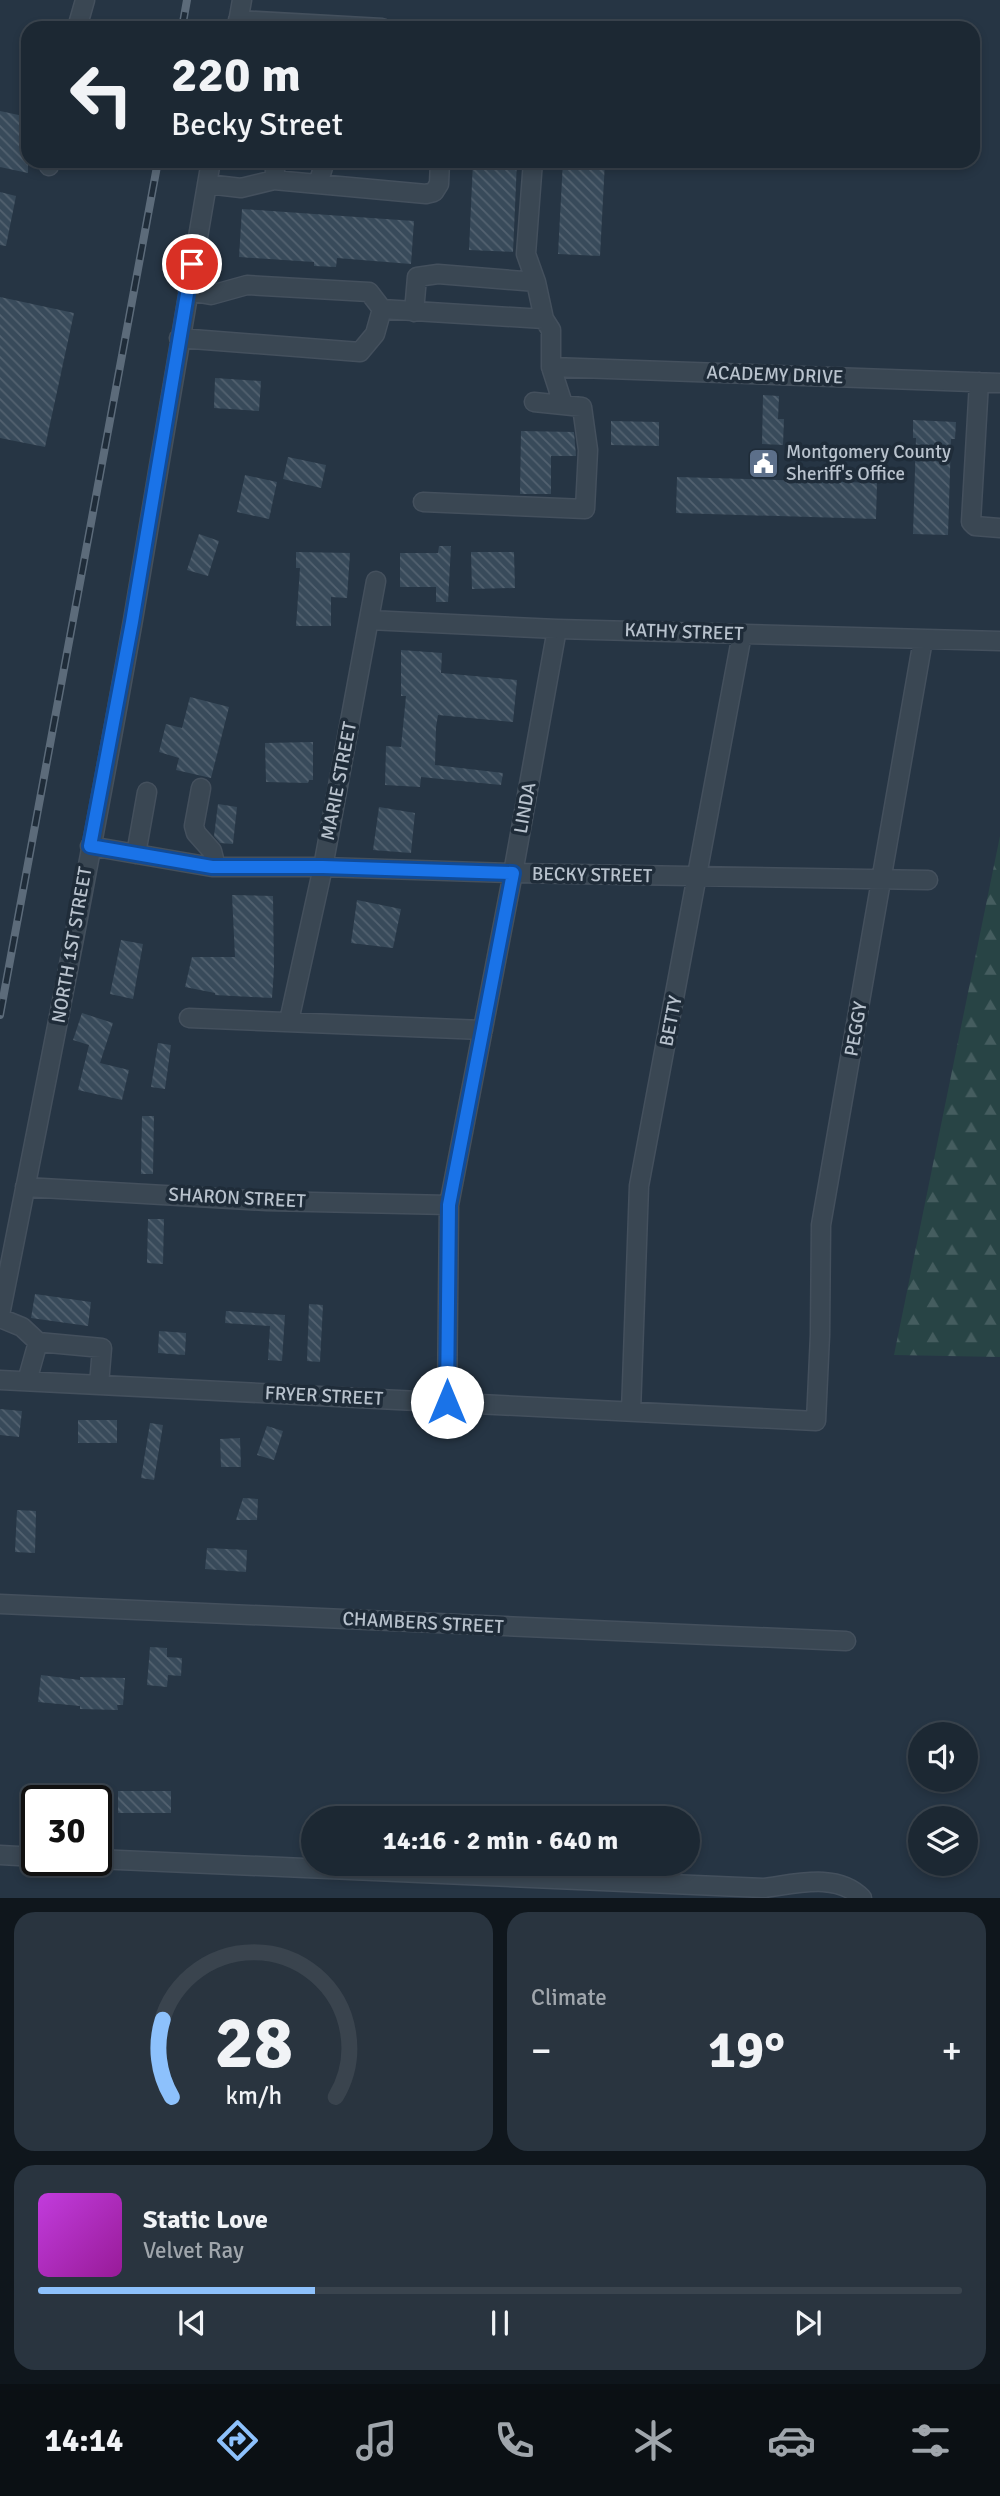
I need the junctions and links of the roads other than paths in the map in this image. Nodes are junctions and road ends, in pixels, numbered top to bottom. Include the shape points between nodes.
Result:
1 (85, 0) edge
2 (242, 0) edge
3 (79, 21) edge
4 (238, 21) edge
5 (210, 168) edge
6 (275, 168) edge
7 (323, 168) edge
8 (440, 168) edge
9 (532, 168) edge
10 (274, 180) junction
11 (207, 184) junction
12 (318, 184) junction
13 (536, 282) junction
14 (188, 291) junction
15 (382, 309) junction
16 (414, 312) junction
17 (544, 319) junction
18 (179, 338) junction
19 (551, 368) junction
20 (979, 382) junction
21 (1000, 383) edge
22 (534, 402) dead end
23 (563, 404) junction
24 (423, 502) dead end
25 (1000, 528) edge
26 (376, 581) dead end
27 (369, 620) junction
28 (557, 629) junction
29 (742, 634) junction
30 (923, 640) junction
31 (1000, 641) edge
32 (201, 788) dead end
33 (147, 792) dead end
34 (90, 846) junction
35 (136, 854) junction
36 (216, 867) junction
37 (323, 867) junction
38 (513, 873) junction
39 (698, 877) junction
40 (883, 877) junction
41 (928, 880) dead end
42 (189, 1018) dead end
43 (289, 1021) junction
44 (483, 1030) junction
45 (25, 1187) junction
46 (449, 1205) junction
47 (0, 1316) edge
48 (38, 1342) junction
49 (0, 1380) edge
50 (27, 1381) junction
51 (99, 1385) junction
52 (447, 1402) junction
53 (631, 1412) junction
54 (816, 1421) joint
55 (0, 1604) edge
56 (846, 1642) dead end
57 (0, 1855) edge
58 (21, 1856) edge
59 (112, 1860) edge
60 (863, 1898) edge

1 - 3 street
2 - 4 street
5 - 11 street, NORTH 1ST STREET
6 - 10 street
7 - 12 street
8 - 12 street via 439,184 426,194
9 - 13 street via 526,254
10 - 11 street via 241,188
10 - 12 street
11 - 14 street, NORTH 1ST STREET
13 - 16 street via 438,274 417,277
13 - 17 street
14 - 15 street via 211,295 247,285 369,292
14 - 18 street, NORTH 1ST STREET
15 - 16 street
15 - 18 street via 375,334 360,352
16 - 17 street
17 - 19 street via 551,330
18 - 34 street, NORTH 1ST STREET
19 - 20 street, ACADEMY DRIVE
19 - 23 street
20 - 21 street, ACADEMY DRIVE
20 - 25 street via 971,522
22 - 23 street
23 - 24 street via 582,407 588,450 585,509
26 - 27 street, MARIE STREET
27 - 28 street, KATHY STREET
27 - 37 street, MARIE STREET
28 - 29 street, KATHY STREET
28 - 38 street, LINDA
29 - 30 street, KATHY STREET
29 - 39 street, BETTY
30 - 31 street, KATHY STREET
30 - 40 street, PEGGY
32 - 36 street via 194,826 212,851
33 - 35 street
34 - 35 street, BECKY STREET
34 - 45 street, NORTH 1ST STREET
35 - 36 street, BECKY STREET
36 - 37 street, BECKY STREET
37 - 38 street, BECKY STREET
37 - 43 street, MARIE STREET
38 - 39 street, BECKY STREET
38 - 44 street, LINDA
39 - 40 street, BECKY STREET
39 - 53 street, BETTY via 639,1186
40 - 41 street, BECKY STREET
40 - 54 street, PEGGY via 821,1225
42 - 43 street
43 - 44 street
44 - 46 street, LINDA
45 - 46 street, SHARON STREET
45 - 47 street, NORTH 1ST STREET
46 - 52 street, LINDA
47 - 48 street
48 - 50 street
48 - 51 street via 102,1348
49 - 50 street, FRYER STREET
50 - 51 street, FRYER STREET
51 - 52 street, FRYER STREET
52 - 53 street, FRYER STREET
53 - 54 street, FRYER STREET
55 - 56 street, CHAMBERS STREET
57 - 58 street
59 - 60 street via 764,1888 817,1881 841,1885

